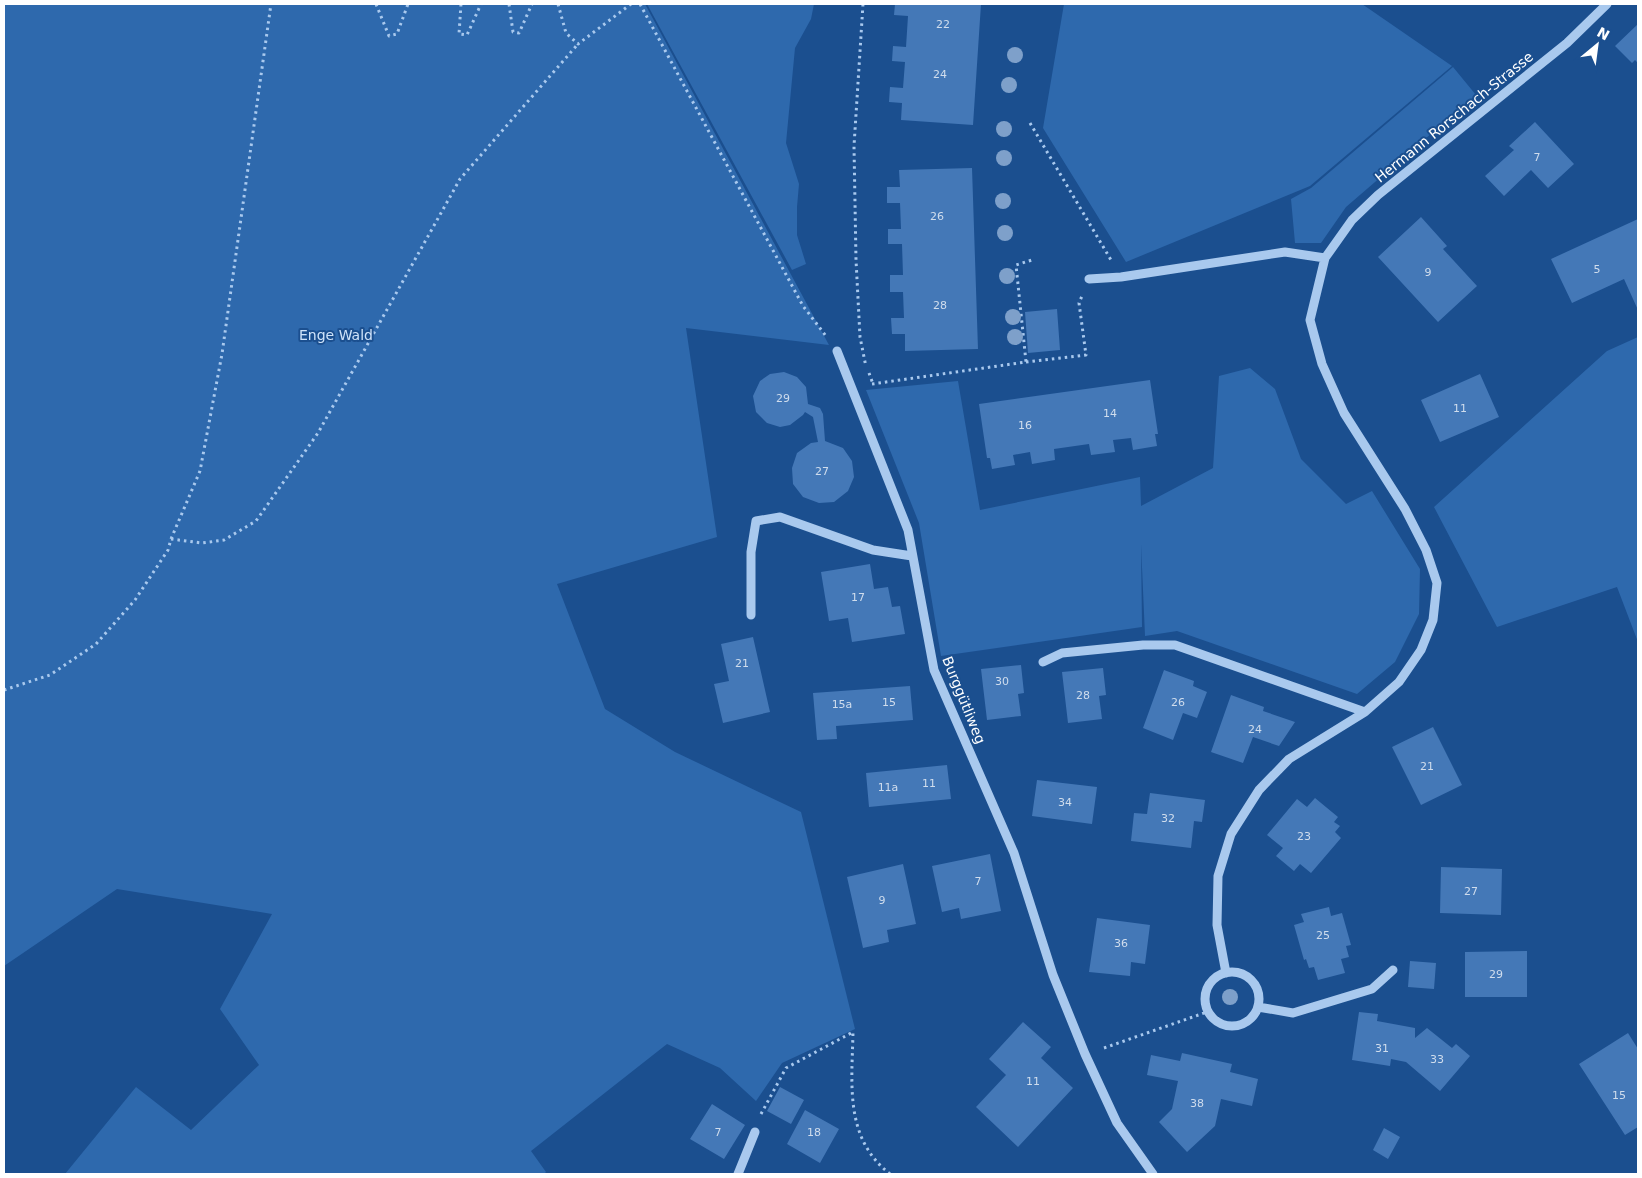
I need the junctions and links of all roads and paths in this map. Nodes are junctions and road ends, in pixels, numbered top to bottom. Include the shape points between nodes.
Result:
1 (271, 4) edge
2 (376, 4) edge
3 (408, 4) edge
4 (461, 4) edge
5 (481, 4) edge
6 (509, 4) edge
7 (532, 4) edge
8 (558, 4) edge
9 (631, 4) edge
10 (640, 4) edge
11 (863, 4) edge
12 (1607, 4) edge
13 (578, 44) junction
14 (1030, 123) dead end
15 (1325, 258) junction
16 (1032, 260) dead end
17 (1121, 277) junction
18 (1089, 279) joint
19 (837, 351) joint
20 (1026, 362) junction
21 (873, 384) junction
22 (852, 387) junction
23 (171, 539) junction
24 (912, 556) junction
25 (751, 615) dead end
26 (1043, 662) dead end
27 (4, 690) edge
28 (1365, 712) junction
29 (1393, 970) dead end
30 (1226, 973) junction
31 (1258, 1007) junction
32 (1207, 1012) junction
33 (1085, 1054) junction
34 (755, 1132) joint
35 (738, 1174) edge
36 (890, 1174) edge
37 (1153, 1174) edge

1 - 23 path via 222,354 200,471
2 - 3 path via 389,36 397,34
4 - 5 path via 459,34 466,35
6 - 7 path via 513,32 519,33
8 - 13 path via 566,33
9 - 13 path
10 - 19 path via 803,306
11 - 21 path via 854,146 856,260 860,337
12 - 15 street, Hermann Rorschach-Strasse via 1567,43 1378,195 1352,220
13 - 23 path via 460,178 318,433 256,521 224,540 202,543
14 - 17 path
15 - 17 street via 1285,252
15 - 28 street, Hermann Rorschach-Strasse via 1310,320 1322,364 1344,413 1405,508 1426,550 1437,583 1433,620 1420,650 1399,682
16 - 20 path via 1016,265
17 - 18 street
18 - 20 path via 1079,303 1086,355
19 - 22 street, Burggütliweg
20 - 21 path
21 - 22 path
22 - 24 street, Burggütliweg via 908,530
23 - 27 path via 168,550 135,600 96,644 50,675
24 - 25 street via 873,550 780,517 756,521 751,552
24 - 33 street, Burggütliweg via 934,670 1014,853 1053,975
26 - 28 street via 1062,653 1175,645
28 - 30 street, Hermann Rorschach-Strasse via 1289,760 1259,790 1231,834 1218,876 1217,925
29 - 31 street via 1372,989 1293,1013
30 - 31 street via 1236,972 1252,981 1260,998
30 - 32 street via 1212,980 1207,987 1204,1004
31 - 32 street via 1248,1022 1230,1027 1212,1019
32 - 33 path
33 - 37 street, Burggütliweg via 1117,1124
34 - 35 street
34 - 36 path via 760,1114 786,1068 853,1032 852,1102 862,1142 879,1166

